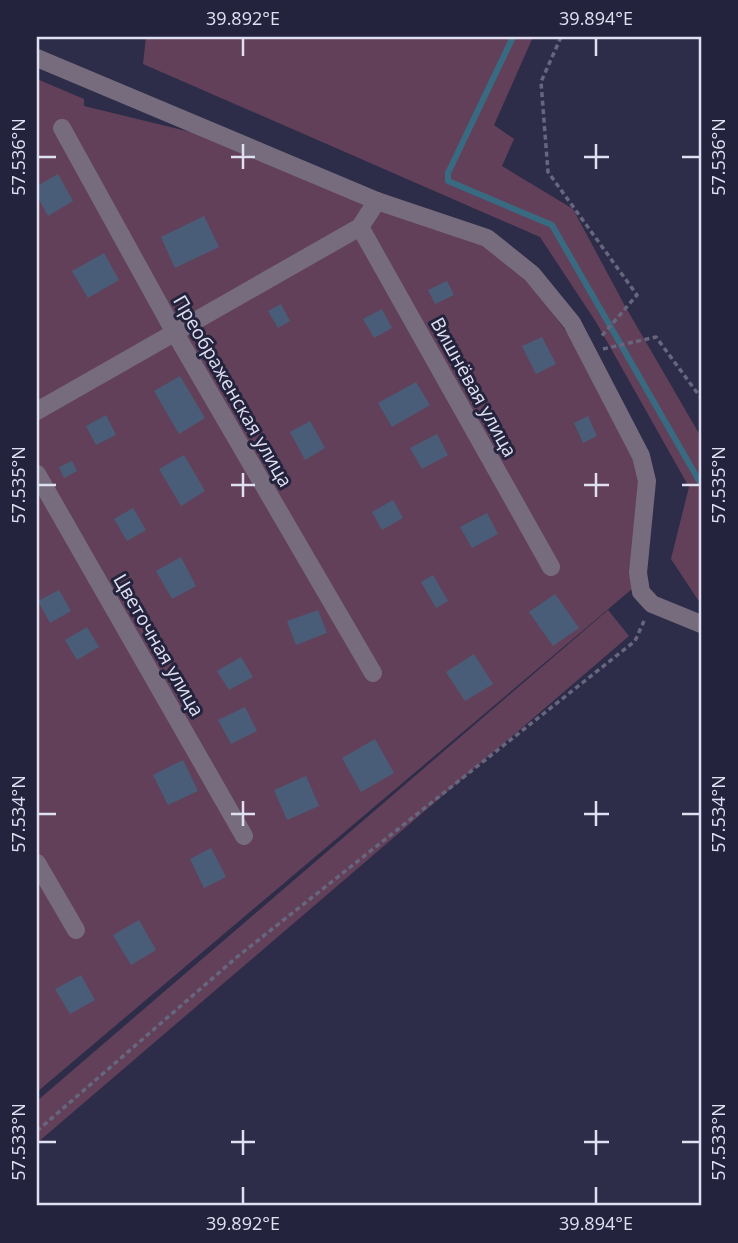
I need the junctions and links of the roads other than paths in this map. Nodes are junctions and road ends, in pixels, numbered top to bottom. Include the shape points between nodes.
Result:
1 (37, 58) edge
2 (62, 128) dead end
3 (377, 201) junction
4 (360, 227) junction
5 (174, 333) junction
6 (37, 411) edge
7 (37, 474) edge
8 (551, 567) dead end
9 (701, 624) edge
10 (373, 673) dead end
11 (244, 836) dead end
12 (37, 863) edge
13 (76, 930) dead end

1 - 3 street
2 - 5 street, Преображенская улица
3 - 4 street
3 - 9 street via 486,238 532,274 572,324 641,456 647,481 638,573 641,592 652,604
4 - 5 street
4 - 8 street, Вишнёвая улица
5 - 6 street
5 - 10 street, Преображенская улица
7 - 11 street, Цветочная улица
12 - 13 street

